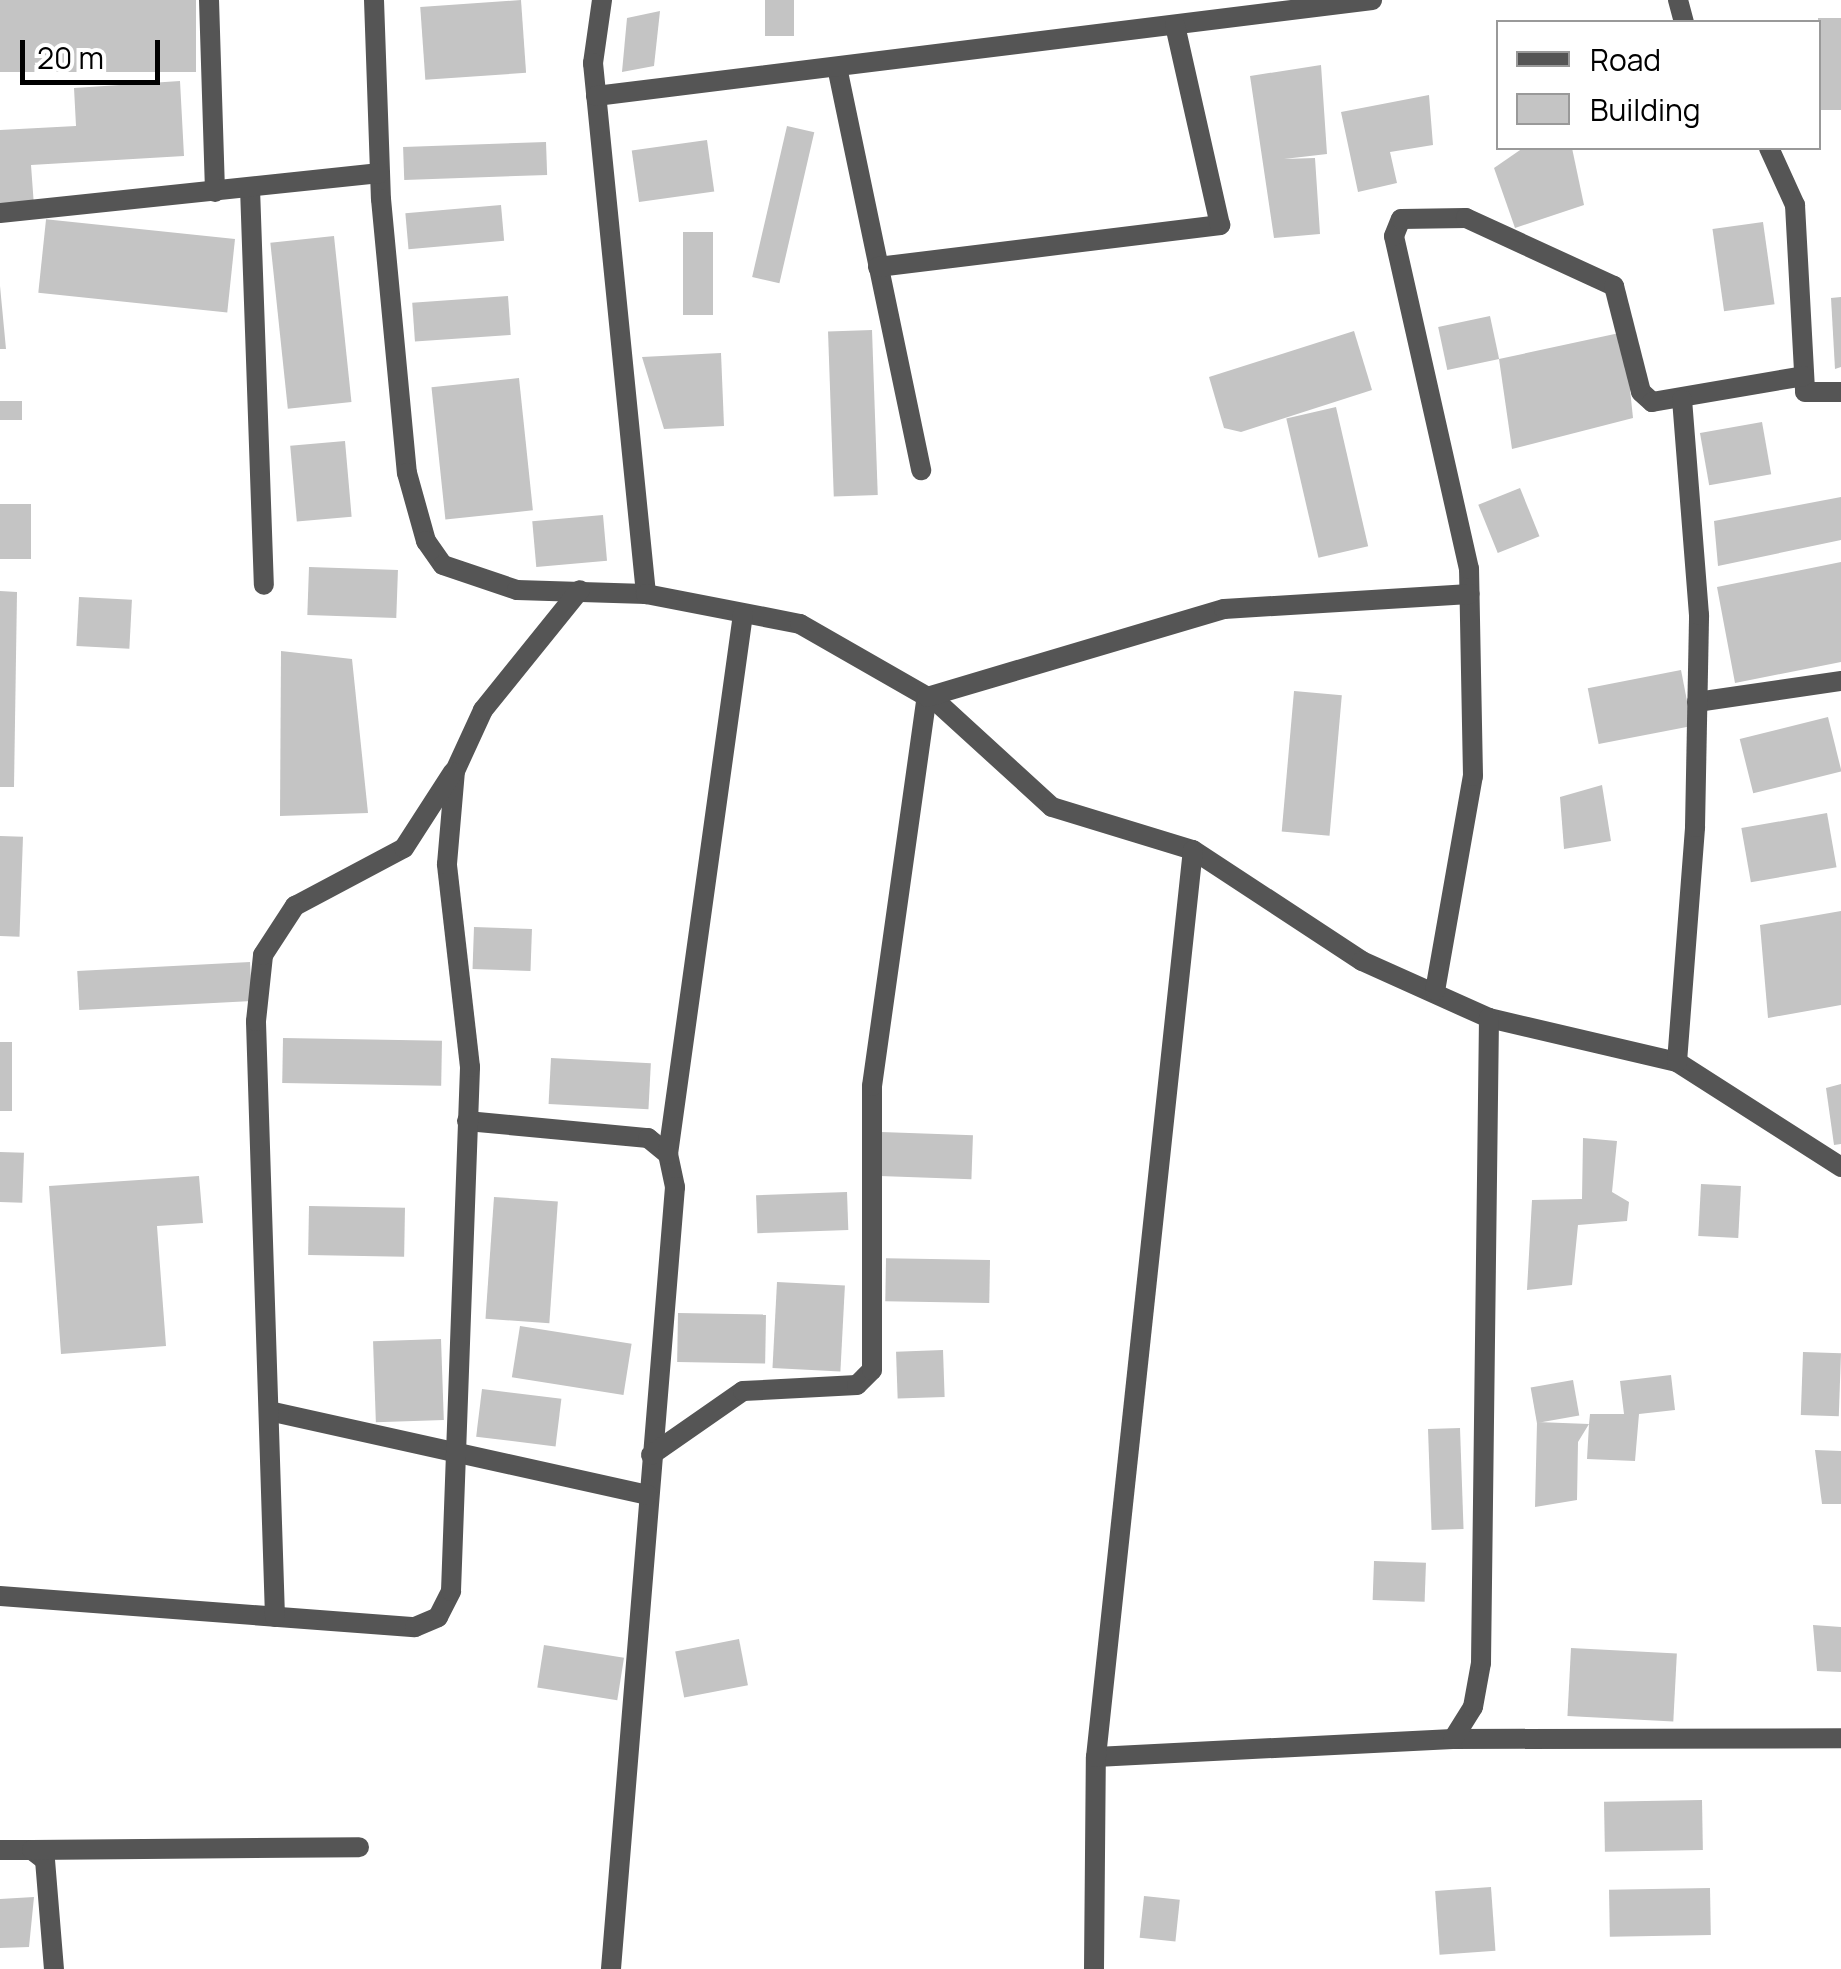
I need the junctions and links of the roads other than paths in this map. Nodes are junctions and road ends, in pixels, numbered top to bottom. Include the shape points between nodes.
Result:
1 (208, 0) edge
2 (374, 0) edge
3 (602, 0) edge
4 (1358, 1) edge
5 (1175, 25) junction
6 (837, 68) junction
7 (596, 96) junction
8 (1770, 150) edge
9 (380, 173) junction
10 (250, 188) junction
11 (214, 192) junction
12 (0, 213) edge
13 (878, 267) junction
14 (1804, 376) junction
15 (1841, 392) edge
16 (1682, 400) junction
17 (921, 470) dead end
18 (264, 585) dead end
19 (580, 590) junction
20 (646, 594) junction
21 (1470, 594) junction
22 (743, 614) junction
23 (1841, 681) edge
24 (927, 697) junction
25 (1697, 702) junction
26 (454, 771) junction
27 (1193, 850) junction
28 (1435, 991) junction
29 (1488, 1018) junction
30 (1677, 1062) junction
31 (467, 1122) junction
32 (668, 1154) junction
33 (1841, 1167) edge
34 (269, 1411) junction
35 (456, 1452) junction
36 (652, 1455) junction
37 (648, 1495) junction
38 (0, 1596) edge
39 (275, 1617) junction
40 (1841, 1738) edge
41 (1453, 1739) junction
42 (1096, 1757) junction
43 (359, 1847) dead end
44 (0, 1850) edge
45 (32, 1850) junction
46 (54, 1969) edge
47 (611, 1969) edge
48 (1094, 1969) edge

1 - 11 street
2 - 9 street
3 - 7 street
4 - 5 street
5 - 6 street
5 - 13 street via 1220,225
6 - 7 street
6 - 13 street
7 - 20 street
8 - 14 street via 1795,205
9 - 10 street
9 - 19 street via 407,472 426,541 444,565 516,590
10 - 11 street
10 - 18 street
11 - 12 street
13 - 17 street
14 - 15 street via 1805,392
14 - 16 street
16 - 21 street via 1659,404 1641,392 1614,286 1466,218 1400,219 1394,236
16 - 25 street via 1699,614
19 - 20 street
19 - 26 street via 483,710
20 - 22 street
21 - 24 street via 1224,609 1107,650
21 - 28 street via 1474,776
22 - 24 street via 800,624
22 - 32 street
23 - 25 street
24 - 27 street via 1052,807
24 - 36 street via 872,1086 872,1370 857,1385 742,1391
25 - 30 street
26 - 31 street via 447,864 470,1067
26 - 34 street via 404,848 295,906 263,955 256,1021
27 - 28 street via 1362,961
27 - 42 street
28 - 29 street
29 - 30 street
29 - 41 street via 1481,1662 1473,1707
30 - 33 street
31 - 32 street via 648,1138
31 - 35 street
32 - 36 street via 675,1187
34 - 35 street
34 - 39 street
35 - 37 street
35 - 39 street via 451,1591 438,1618 415,1628
36 - 37 street
37 - 47 street
38 - 39 street
40 - 41 street
41 - 42 street
42 - 48 street
43 - 45 street
44 - 45 street
45 - 46 street via 50,1879

